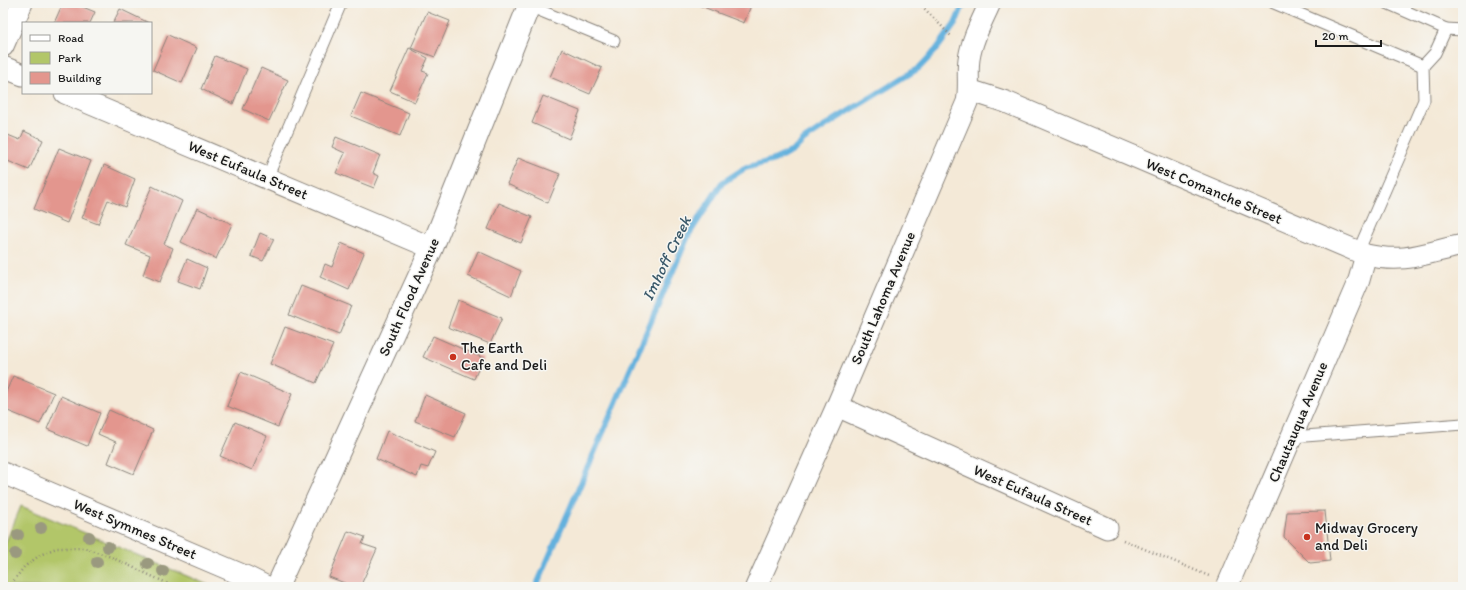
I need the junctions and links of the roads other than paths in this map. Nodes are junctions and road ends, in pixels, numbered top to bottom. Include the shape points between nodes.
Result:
1 (22, 3) edge
2 (341, 3) edge
3 (990, 3) edge
4 (1274, 3) edge
5 (1387, 3) edge
6 (530, 5) edge
7 (1446, 29) junction
8 (1463, 30) edge
9 (614, 41) dead end
10 (3, 46) edge
11 (1423, 66) junction
12 (3, 67) edge
13 (22, 75) edge
14 (970, 90) junction
15 (67, 94) edge
16 (267, 178) junction
17 (1463, 245) edge
18 (432, 248) junction
19 (1362, 254) junction
20 (837, 406) junction
21 (1463, 424) edge
22 (1292, 437) junction
23 (3, 473) edge
24 (1107, 528) road end
25 (1227, 586) edge
26 (267, 587) edge
27 (278, 587) edge
28 (756, 587) edge

1 - 10 street
2 - 16 lane
3 - 14 street, South Lahoma Avenue via 971,46 968,71
4 - 11 lane
5 - 7 lane
6 - 9 lane
6 - 18 street, South Flood Avenue
7 - 8 lane
7 - 11 lane via 1434,53
11 - 19 lane via 1424,100
12 - 13 street
14 - 19 street, West Comanche Street via 1006,102
14 - 20 street, South Lahoma Avenue
15 - 16 street, West Eufaula Street
16 - 18 street, West Eufaula Street
17 - 19 street, West Comanche Street via 1406,259 1386,259
18 - 27 street, South Flood Avenue
19 - 22 street, Chautauqua Avenue via 1359,280
20 - 24 street, West Eufaula Street
20 - 28 street, South Lahoma Avenue
21 - 22 lane
22 - 25 street, Chautauqua Avenue
23 - 26 street, West Symmes Street

